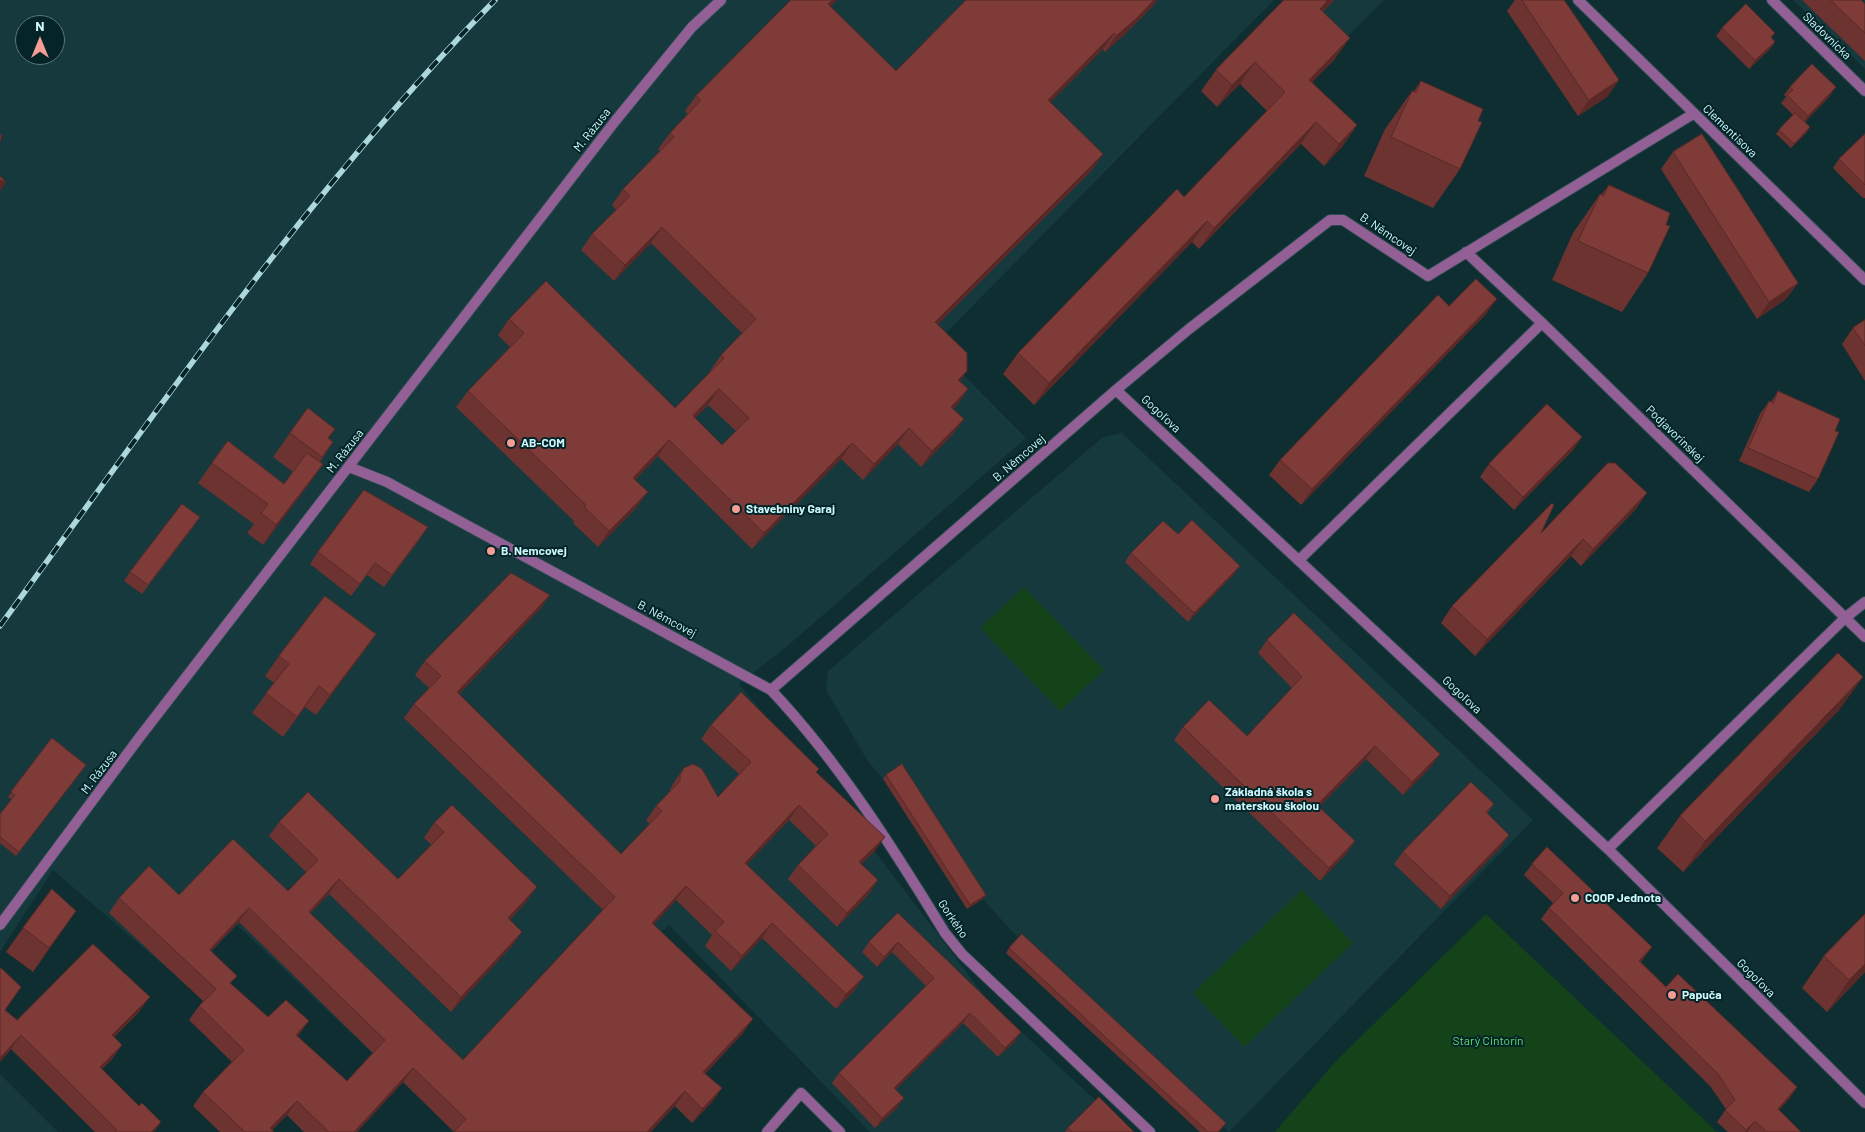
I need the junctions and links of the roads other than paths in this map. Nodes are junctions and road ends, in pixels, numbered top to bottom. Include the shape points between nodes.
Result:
1 (721, 0) edge
2 (1578, 0) edge
3 (1772, 0) edge
4 (1865, 91) edge
5 (1693, 114) junction
6 (1466, 252) junction
7 (1865, 280) edge
8 (1542, 322) junction
9 (1116, 390) junction
10 (348, 466) junction
11 (1299, 560) junction
12 (1865, 602) edge
13 (1845, 618) junction
14 (1865, 636) edge
15 (771, 690) junction
16 (1608, 849) junction
17 (0, 925) edge
18 (1865, 1103) edge
19 (767, 1132) edge
20 (840, 1132) edge
21 (1150, 1132) edge

1 - 10 street, M. Rázusa via 692,27 616,120
2 - 5 street, Clementisova
3 - 4 street, Sladovnícka
5 - 6 street, B. Němcovej
5 - 7 street, Clementisova
6 - 8 street, Podjavorinskej
6 - 9 street, B. Němcovej via 1428,276 1344,220 1330,220 1188,329
8 - 11 street
8 - 13 street, Podjavorinskej
9 - 11 street, Gogoľova
9 - 15 street, B. Němcovej
10 - 15 street, B. Němcovej via 395,487
10 - 17 street, M. Rázusa
11 - 16 street, Gogoľova
12 - 13 street
13 - 14 street, Podjavorinskej
13 - 16 street
15 - 21 street, Gorkého via 804,725 857,797 962,954
16 - 18 street, Gogoľova
19 - 20 street via 801,1093

